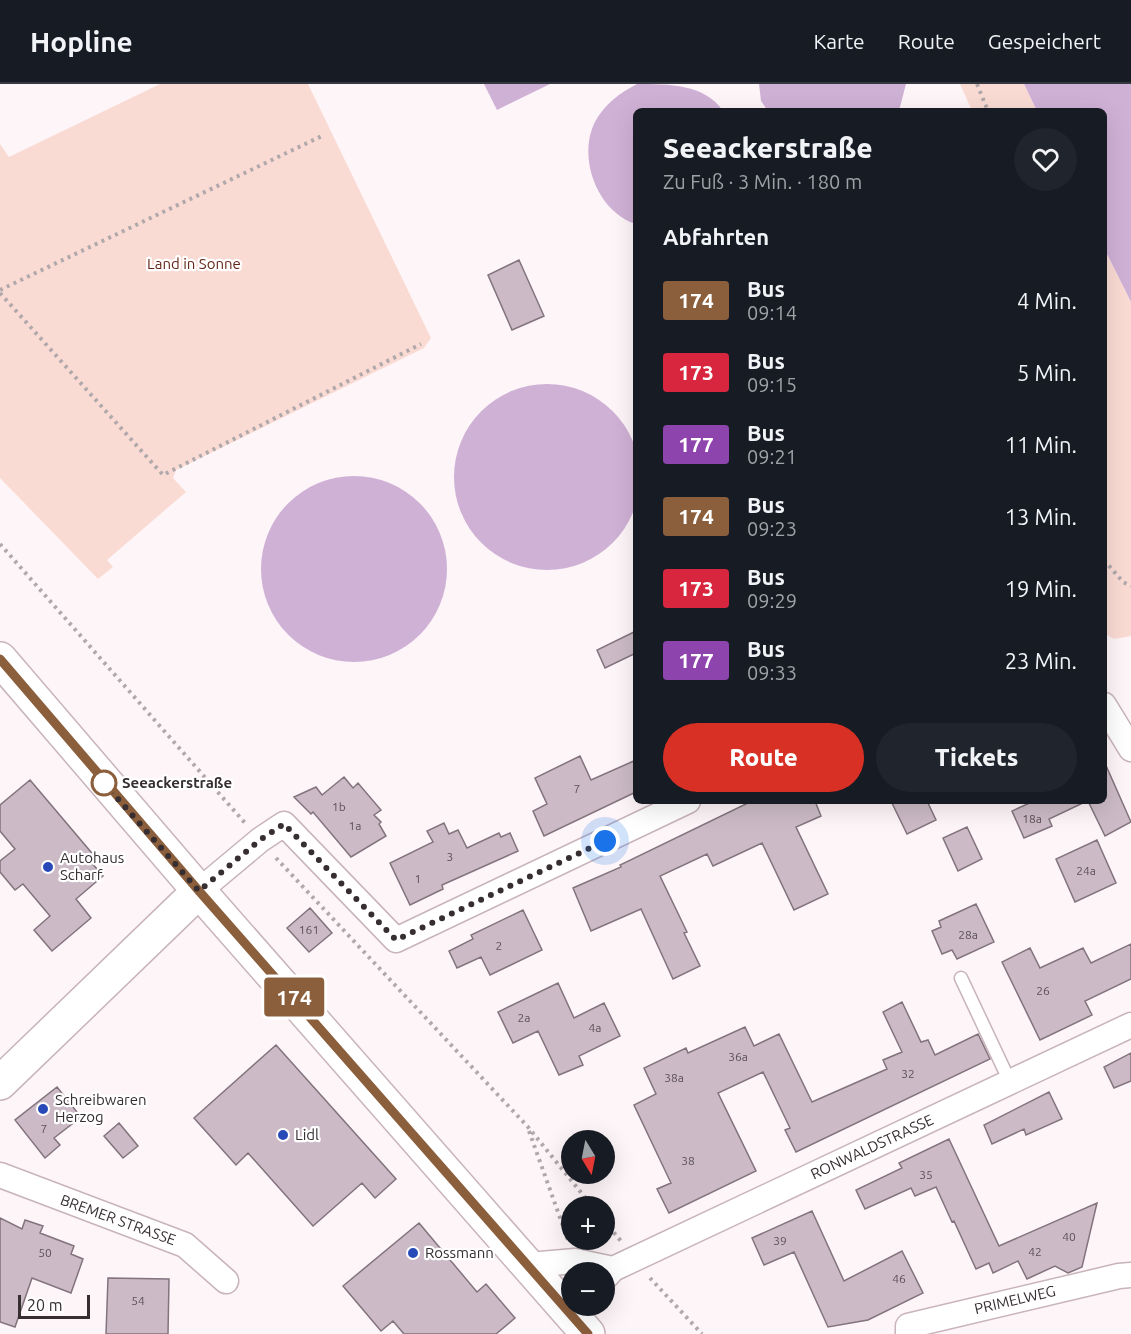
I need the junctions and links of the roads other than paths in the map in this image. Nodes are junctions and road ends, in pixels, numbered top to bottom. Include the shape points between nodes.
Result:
1 (0, 659) edge
2 (1107, 710) edge
3 (1131, 749) edge
4 (682, 804) edge
5 (199, 891) junction
6 (961, 978) dead end
7 (1131, 1025) edge
8 (1010, 1082) junction
9 (0, 1083) edge
10 (0, 1175) edge
11 (561, 1262) edge
12 (529, 1265) junction
13 (615, 1271) edge
14 (1131, 1275) edge
15 (226, 1281) dead end
16 (584, 1320) edge
17 (908, 1334) edge

1 - 5 main road
2 - 3 street
4 - 5 street via 396,940 284,824
5 - 9 main road
5 - 12 main road
6 - 8 lane
7 - 8 street, RONWALDSTRASSE
8 - 13 street, RONWALDSTRASSE
10 - 15 street, BREMER STRASSE via 185,1245
11 - 12 street, RONWALDSTRASSE
12 - 16 main road
14 - 17 street, PRIMELWEG via 908,1326

